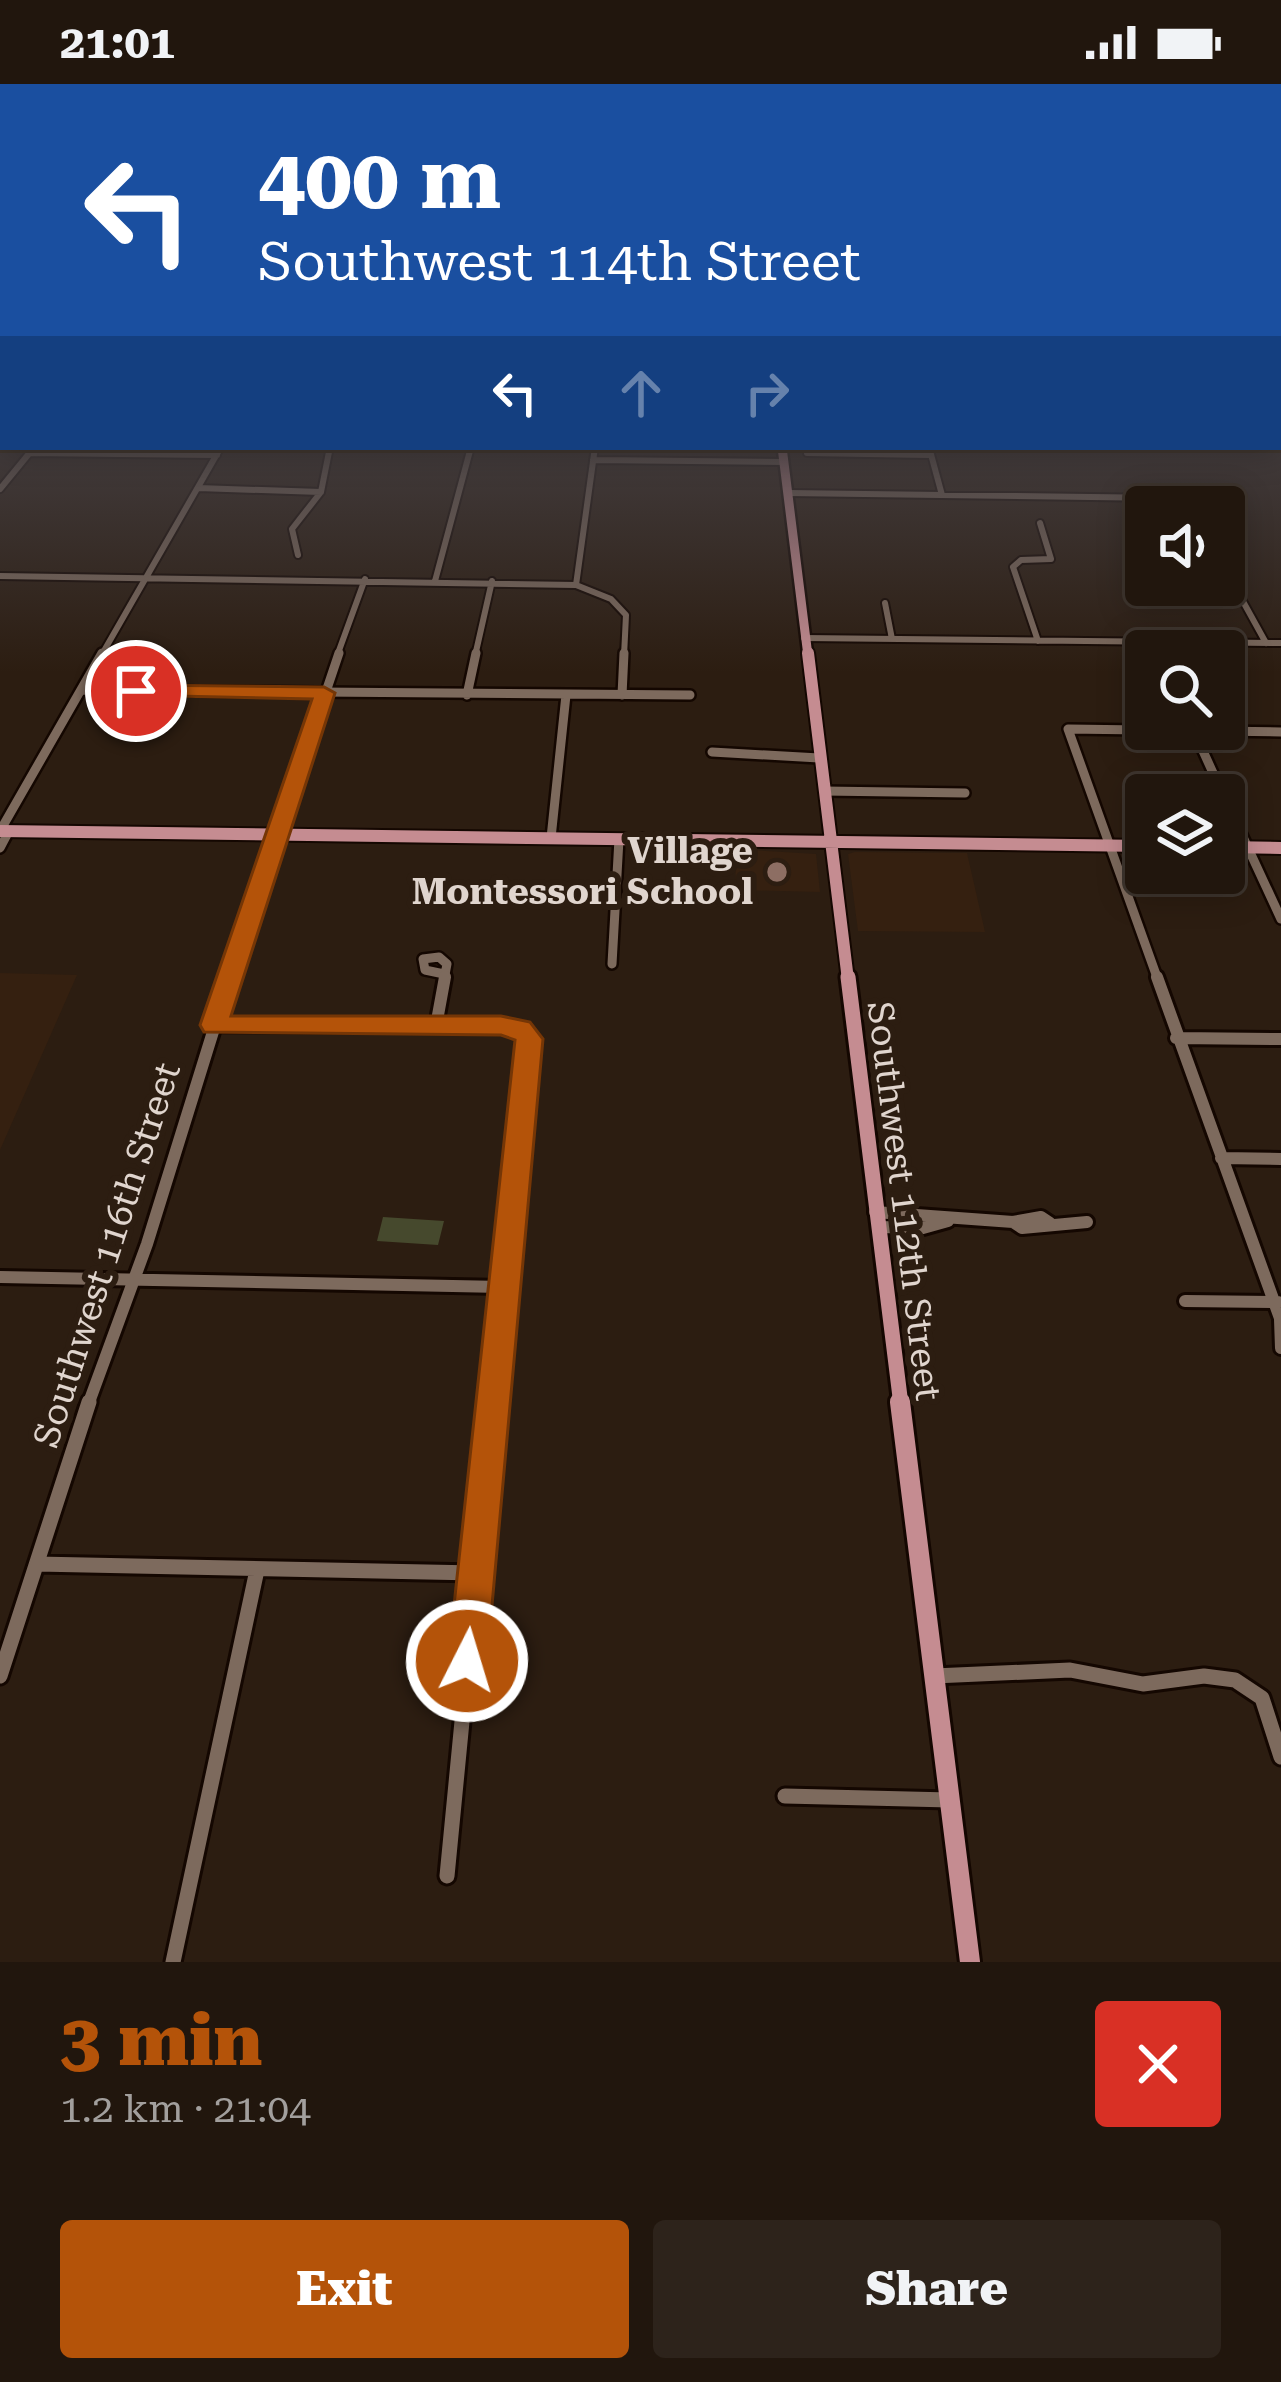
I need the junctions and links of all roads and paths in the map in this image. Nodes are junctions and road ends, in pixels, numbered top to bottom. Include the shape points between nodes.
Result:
1 (192, 497) edge
2 (317, 497) edge
3 (458, 497) edge
4 (588, 497) edge
5 (788, 497) edge
6 (1064, 497) edge
7 (1125, 497) edge
8 (1040, 523) dead end
9 (298, 555) dead end
10 (0, 576) edge
11 (146, 577) junction
12 (365, 579) junction
13 (435, 581) junction
14 (492, 581) junction
15 (576, 585) junction
16 (885, 603) dead end
17 (1245, 605) edge
18 (805, 638) junction
19 (892, 639) junction
20 (1038, 641) junction
21 (1266, 643) junction
22 (1281, 644) edge
23 (82, 690) junction
24 (324, 693) junction
25 (467, 694) junction
26 (566, 695) junction
27 (622, 695) junction
28 (690, 695) dead end
29 (1125, 730) edge
30 (1245, 732) edge
31 (1281, 732) edge
32 (712, 752) dead end
33 (819, 758) junction
34 (824, 791) junction
35 (965, 793) dead end
36 (3, 831) edge
37 (274, 835) junction
38 (551, 838) junction
39 (620, 839) junction
40 (829, 842) junction
41 (1245, 842) edge
42 (1110, 845) junction
43 (1125, 845) edge
44 (0, 848) edge
45 (1245, 848) edge
46 (1248, 848) junction
47 (1281, 848) edge
48 (1281, 919) edge
49 (612, 964) dead end
50 (444, 974) dead end
51 (214, 1025) junction
52 (436, 1025) junction
53 (1176, 1038) junction
54 (1281, 1039) edge
55 (1221, 1158) junction
56 (1281, 1159) edge
57 (876, 1220) junction
58 (1088, 1222) dead end
59 (0, 1277) edge
60 (132, 1279) junction
61 (502, 1287) junction
62 (1185, 1300) dead end
63 (1278, 1302) edge
64 (1280, 1320) edge
65 (1281, 1348) edge
66 (37, 1564) junction
67 (256, 1570) junction
68 (476, 1574) junction
69 (0, 1676) edge
70 (934, 1676) junction
71 (1281, 1757) edge
72 (785, 1796) dead end
73 (950, 1800) junction
74 (447, 1876) dead end
75 (173, 1962) edge
76 (970, 1962) edge

1 - 11 street
2 - 9 street via 293,525
3 - 13 street
4 - 15 street
5 - 18 main road, Southwest 112th Street
6 - 7 street
8 - 20 street via 1051,559 1013,568
10 - 11 street
11 - 12 street
11 - 23 street
12 - 13 street
12 - 24 street, Southwest 116th Street
13 - 14 street
14 - 15 street
14 - 25 street
15 - 27 street via 611,599 626,615
16 - 19 street
17 - 21 street
18 - 19 street
18 - 33 main road, Southwest 112th Street
19 - 20 street
20 - 21 street
21 - 22 street
23 - 24 street
23 - 36 street
24 - 25 street
24 - 37 street, Southwest 116th Street
25 - 26 street
26 - 27 street
26 - 38 street
27 - 28 street
29 - 42 street via 1068,730
30 - 31 street
32 - 33 street
33 - 34 main road, Southwest 112th Street
34 - 35 street
34 - 40 main road, Southwest 112th Street
36 - 37 main road
36 - 44 street
37 - 38 main road
37 - 51 street, Southwest 116th Street
38 - 39 main road
39 - 40 main road
39 - 49 street
40 - 42 main road
40 - 57 main road, Southwest 112th Street
41 - 46 street
42 - 43 main road
42 - 53 street
45 - 46 main road
46 - 47 main road
46 - 48 street
50 - 52 street
51 - 52 street
51 - 60 street, Southwest 116th Street
52 - 61 street via 513,1026 529,1039
53 - 54 street
53 - 55 street
55 - 56 street
55 - 63 street
57 - 58 street via 923,1228 951,1220 1022,1228
57 - 70 main road, Southwest 112th Street
59 - 60 street
60 - 61 street
60 - 66 street, Southwest 116th Street
61 - 68 street
62 - 63 street
63 - 64 street
64 - 65 street
66 - 67 street
66 - 69 street, Southwest 116th Street
67 - 68 street
67 - 75 street
68 - 74 street
70 - 71 street via 1070,1670 1143,1684 1204,1676 1249,1686 1266,1705
70 - 73 main road, Southwest 112th Street
72 - 73 street
73 - 76 main road, Southwest 112th Street

